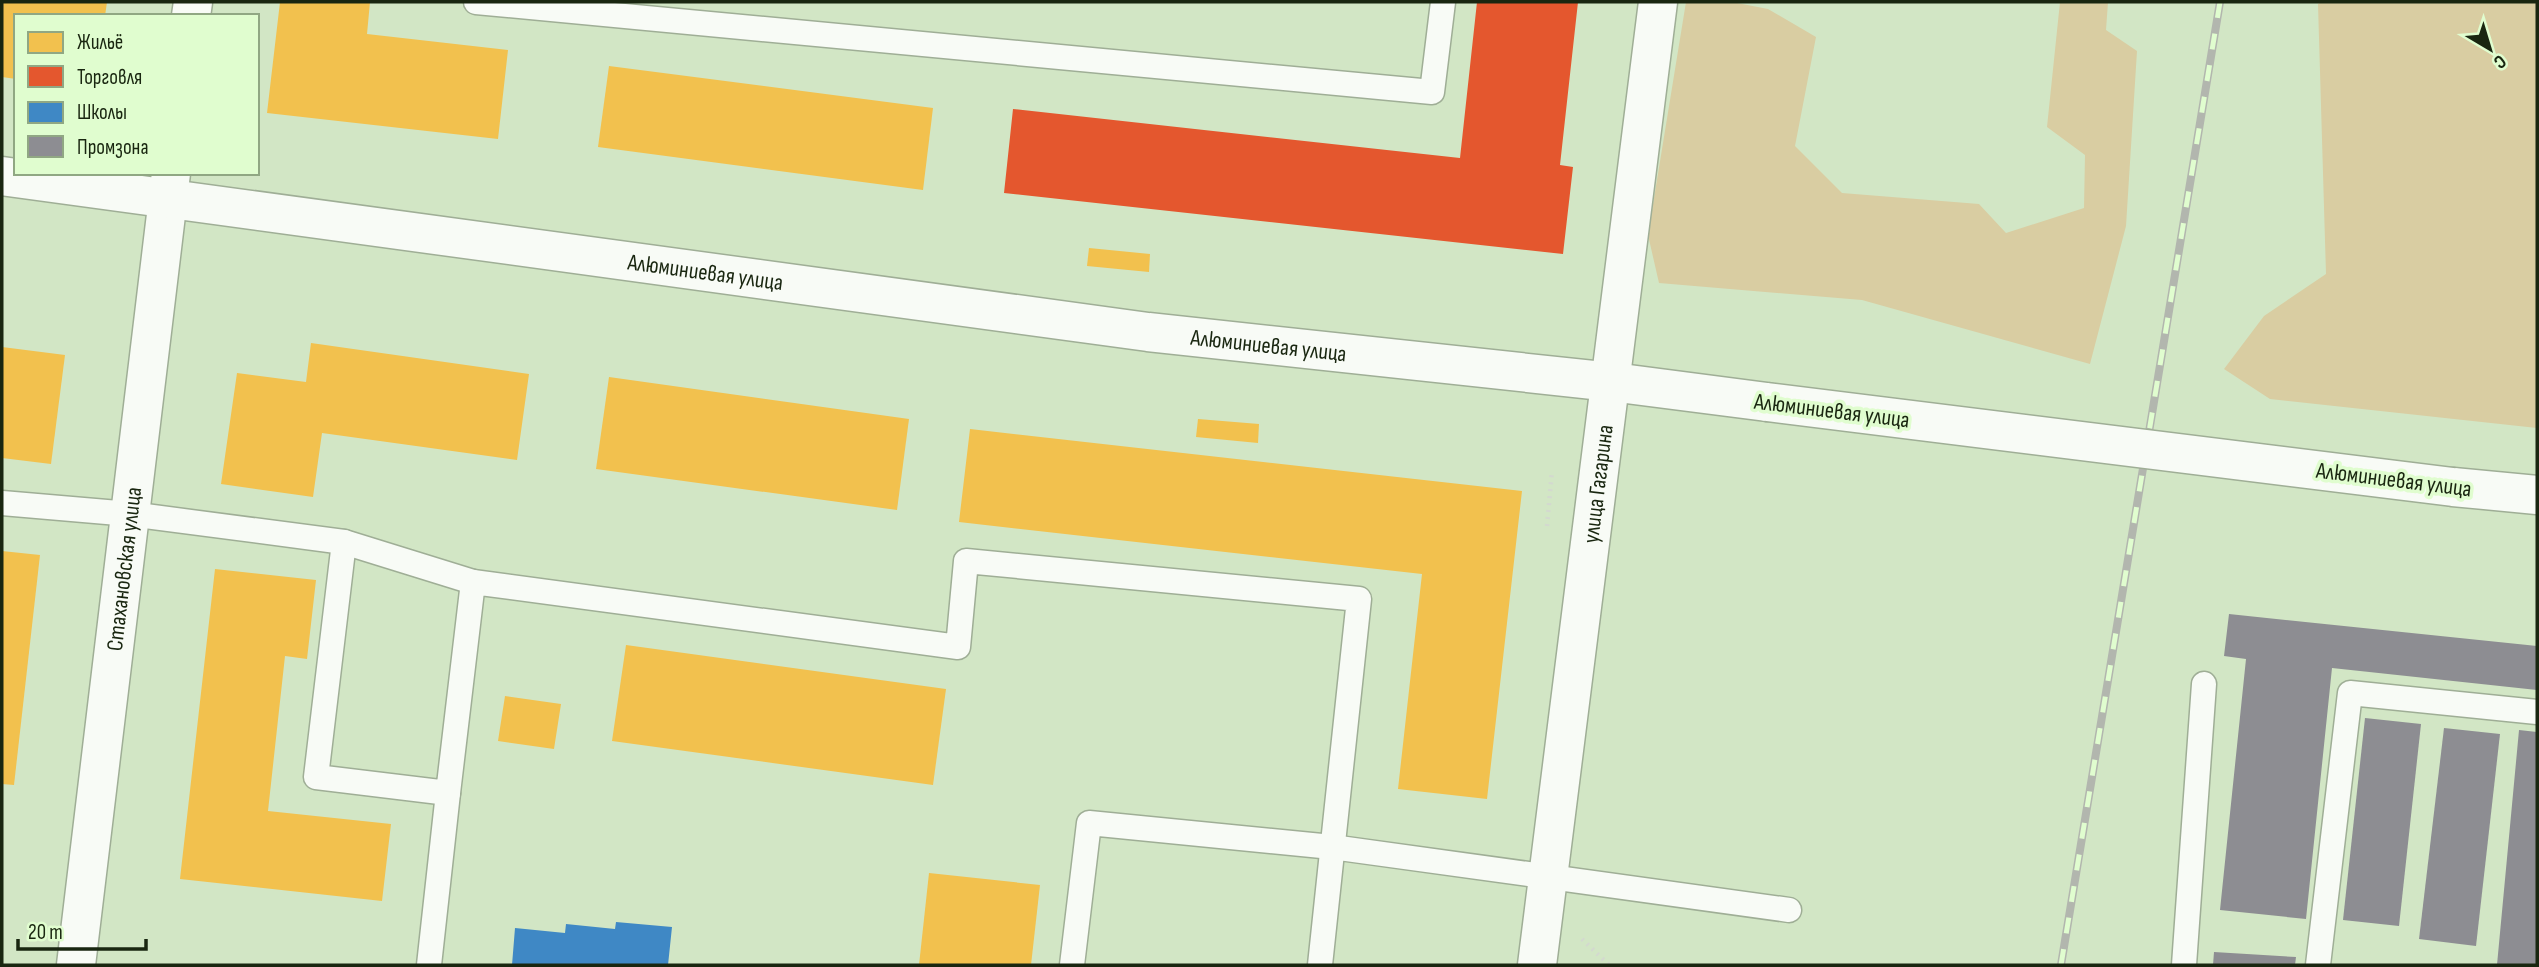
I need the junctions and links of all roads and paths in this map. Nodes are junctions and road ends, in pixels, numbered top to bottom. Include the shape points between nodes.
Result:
1 (476, 2) edge
2 (1443, 2) edge
3 (1658, 2) edge
4 (2, 176) edge
5 (170, 185) edge
6 (1612, 382) junction
7 (2537, 495) edge
8 (2, 503) edge
9 (130, 514) junction
10 (344, 541) junction
11 (473, 582) junction
12 (2204, 684) dead end
13 (2537, 712) edge
14 (448, 793) junction
15 (1332, 847) junction
16 (1548, 879) junction
17 (1789, 910) dead end
18 (76, 965) edge
19 (429, 965) edge
20 (1072, 965) edge
21 (1320, 965) edge
22 (1537, 965) edge
23 (2184, 965) edge
24 (2318, 965) edge

1 - 2 lane via 1432,92
3 - 6 main road, улица Гагарина
4 - 5 main road, Алюминиевая улица
5 - 6 main road, Алюминиевая улица via 1148,332
5 - 9 main road, Стахановская улица
6 - 7 main road, Алюминиевая улица, bridge
6 - 16 main road, улица Гагарина
8 - 9 lane
9 - 10 lane
9 - 18 main road, Стахановская улица
10 - 11 lane
10 - 14 lane via 316,777
11 - 14 lane
11 - 15 lane via 958,647 967,561 1359,599
12 - 23 lane
13 - 24 lane via 2350,693
14 - 19 lane
15 - 16 lane
15 - 20 lane via 1089,823
15 - 21 lane
16 - 17 lane
16 - 22 main road, улица Гагарина

